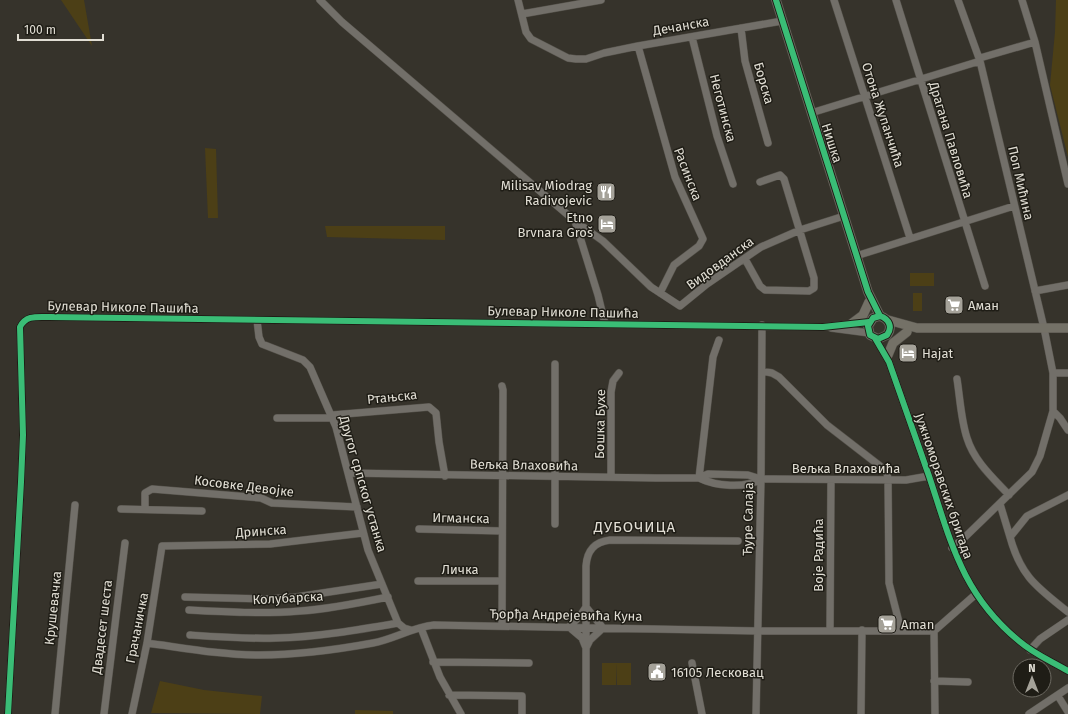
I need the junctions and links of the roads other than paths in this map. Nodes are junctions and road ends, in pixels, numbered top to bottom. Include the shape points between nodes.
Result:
1 (320, 0) edge
2 (518, 0) edge
3 (601, 0) edge
4 (776, 0) edge
5 (834, 0) edge
6 (896, 0) edge
7 (958, 0) edge
8 (1022, 0) edge
9 (522, 14) junction
10 (782, 21) junction
11 (741, 28) junction
12 (692, 37) junction
13 (1035, 42) junction
14 (638, 46) junction
15 (980, 60) junction
16 (920, 80) junction
17 (865, 96) junction
18 (811, 113) junction
19 (768, 143) dead end
20 (760, 182) dead end
21 (733, 184) dead end
22 (1068, 184) edge
23 (1014, 206) junction
24 (844, 216) junction
25 (575, 222) junction
26 (964, 222) junction
27 (800, 230) junction
28 (910, 238) junction
29 (856, 256) junction
30 (745, 259) junction
31 (1068, 285) edge
32 (985, 286) dead end
33 (1035, 291) junction
34 (868, 292) junction
35 (660, 293) junction
36 (869, 302) junction
37 (877, 319) junction
38 (256, 320) junction
39 (605, 324) junction
40 (851, 324) junction
41 (762, 325) junction
42 (823, 327) junction
43 (917, 328) junction
44 (1044, 328) junction
45 (1068, 328) edge
46 (907, 332) junction
47 (888, 334) junction
48 (872, 335) junction
49 (718, 340) dead end
50 (888, 358) junction
51 (555, 364) dead end
52 (762, 371) junction
53 (619, 373) dead end
54 (1053, 373) junction
55 (1068, 373) edge
56 (957, 379) dead end
57 (502, 386) dead end
58 (1053, 411) junction
59 (332, 417) junction
60 (277, 418) dead end
61 (1068, 430) edge
62 (348, 473) junction
63 (445, 476) junction
64 (929, 476) junction
65 (503, 477) junction
66 (555, 477) junction
67 (611, 477) junction
68 (698, 478) junction
69 (761, 479) junction
70 (831, 480) junction
71 (888, 480) junction
72 (1009, 495) junction
73 (1068, 495) edge
74 (1000, 504) junction
75 (75, 505) dead end
76 (357, 507) junction
77 (121, 509) dead end
78 (145, 509) junction
79 (202, 511) dead end
80 (555, 524) dead end
81 (419, 530) dead end
82 (502, 531) junction
83 (362, 533) junction
84 (1010, 537) junction
85 (738, 542) dead end
86 (125, 543) dead end
87 (162, 546) joint
88 (952, 548) junction
89 (418, 581) dead end
90 (501, 581) junction
91 (382, 584) junction
92 (976, 594) junction
93 (185, 597) dead end
94 (388, 597) junction
95 (586, 608) junction
96 (189, 610) dead end
97 (1068, 612) edge
98 (1068, 620) edge
99 (398, 623) junction
100 (502, 625) junction
101 (569, 627) junction
102 (421, 628) junction
103 (586, 628) junction
104 (603, 628) junction
105 (411, 630) junction
106 (862, 630) junction
107 (901, 630) junction
108 (758, 631) junction
109 (830, 631) junction
110 (934, 631) junction
111 (190, 635) dead end
112 (147, 642) junction
113 (586, 648) junction
114 (1030, 650) junction
115 (433, 662) junction
116 (530, 663) dead end
117 (692, 663) dead end
118 (1068, 671) edge
119 (934, 681) junction
120 (968, 682) dead end
121 (1068, 688) edge
122 (449, 695) junction
123 (1058, 696) junction
124 (1068, 712) edge
125 (8, 714) edge
126 (55, 714) edge
127 (104, 714) edge
128 (132, 714) edge
129 (461, 714) edge
130 (522, 714) edge
131 (586, 714) edge
132 (702, 714) edge
133 (756, 714) edge
134 (860, 714) edge
135 (935, 714) edge
136 (1029, 714) edge

1 - 25 street via 342,22
2 - 9 street
3 - 9 street
4 - 10 main road, Нишка
5 - 17 street, Отона Жупанчића
6 - 16 street, Драгана Павловића
7 - 15 street, Поп Мићина
8 - 13 street
9 - 14 street, Дечанска via 526,32 531,39 568,58 586,59
10 - 11 street, Дечанска
10 - 18 main road, Нишка
11 - 12 street, Дечанска
11 - 19 street, Борска via 745,61
12 - 14 street, Дечанска
12 - 21 street, Неготинска via 717,136
13 - 15 street
13 - 22 street
14 - 35 street, Расинска via 675,177 703,239 700,246 674,265
15 - 16 street
15 - 23 street, Поп Мићина
16 - 17 street
16 - 26 street, Драгана Павловића
17 - 18 street
17 - 28 street, Отона Жупанчића
18 - 24 main road, Нишка
20 - 27 street via 782,176
23 - 26 street
23 - 33 street, Поп Мићина
24 - 27 street, Видовданска
24 - 29 main road, Нишка
25 - 35 street via 603,241
25 - 39 street
26 - 28 street
26 - 32 street, Драгана Павловића
27 - 30 street, Видовданска via 761,247
27 - 30 street via 814,278 815,285 812,289 765,290 756,280
28 - 29 street
29 - 34 main road, Нишка
30 - 35 street, Видовданска via 707,284 680,306
31 - 33 street
33 - 44 street, Поп Мићина
34 - 36 main road
34 - 37 main road
36 - 37 main road
36 - 40 main road via 863,315
37 - 40 street, Булевар Николе Пашића
37 - 43 main road, Булевар Николе Пашића
37 - 47 main road via 890,326
37 - 48 main road via 868,326
38 - 39 street, Булевар Николе Пашића
38 - 59 street, Другог српског устанка via 262,344 308,364
38 - 125 street, Булевар Николе Пашића via 33,317 23,322 20,327 23,435
39 - 41 street, Булевар Николе Пашића
40 - 42 street, Булевар Николе Пашића
41 - 42 street, Булевар Николе Пашића
41 - 52 street, Ђуре Салаја
42 - 48 street
43 - 44 main road, Булевар Николе Пашића
43 - 46 main road, Булевар Николе Пашића
44 - 45 main road, Булевар Николе Пашића
44 - 54 street, Поп Мићина
46 - 47 main road, Булевар Николе Пашића
46 - 50 main road via 893,343
47 - 48 main road via 882,338
47 - 50 street, Јужноморавских бригада
48 - 50 street, Јужноморавских бригада
49 - 68 street via 713,357
50 - 64 street, Јужноморавских бригада
51 - 66 street
52 - 69 street, Ђуре Салаја
52 - 71 street via 779,378 827,425 880,466 887,473
53 - 67 street, Бошка Бухе via 613,381 611,392
54 - 55 street
54 - 58 street, Поп Мићина
56 - 72 street via 965,432 971,448 982,466
57 - 65 street
58 - 61 street
58 - 72 street, Поп Мићина via 1036,465
59 - 60 street, Ртањска
59 - 62 street, Другог српског устанка
59 - 63 street, Ртањска via 429,407 436,413
62 - 63 street, Вељка Влаховића
62 - 76 street, Другог српског устанка
63 - 65 street, Вељка Влаховића
64 - 71 street, Вељка Влаховића via 913,480
64 - 88 street, Јужноморавских бригада
65 - 66 street, Вељка Влаховића
65 - 82 street
66 - 67 street, Вељка Влаховића
66 - 80 street
67 - 68 street, Вељка Влаховића
68 - 69 street, Вељка Влаховића via 727,484 748,484
69 - 70 street, Вељка Влаховића
69 - 108 street, Ђуре Салаја
70 - 71 street, Вељка Влаховића
70 - 109 street, Воје Радића
71 - 107 street via 889,583
72 - 74 street, Поп Мићина
73 - 84 street via 1027,516
74 - 84 street
74 - 88 street, Поп Мићина
75 - 126 street, Крушевачка
76 - 78 street, Косовке Девојке via 272,503 261,498 152,489 145,493
76 - 83 street, Другог српског устанка
77 - 78 street
78 - 79 street
81 - 82 street, Игманска
82 - 90 street
83 - 87 street, Дринска via 270,544
83 - 91 street, Другог српског устанка
84 - 97 street via 1017,560 1026,575
85 - 95 street via 599,542 587,559
86 - 127 street, Двадесет шеста
87 - 112 street, Грачаничка
88 - 92 street, Јужноморавских бригада
89 - 90 street, Личка
90 - 100 street
91 - 93 street via 268,599
91 - 94 street, Другог српског устанка
92 - 110 street
92 - 114 street, Јужноморавских бригада via 1005,628
94 - 96 street, Колубарска via 301,611 266,613
94 - 99 street, Другог српског устанка
95 - 101 street
95 - 103 street
95 - 104 street
98 - 114 street via 1040,639
99 - 105 street
99 - 111 street via 343,632 276,638
100 - 101 street, Ђорђа Андрејевића Куна
100 - 102 street, Ђорђа Андрејевића Куна via 434,624
101 - 103 street, Ђорђа Андрејевића Куна
101 - 113 street via 582,638
102 - 105 street, Ђорђа Андрејевића Куна
102 - 115 street
103 - 104 street, Ђорђа Андрејевића Куна
103 - 113 street
104 - 108 street, Ђорђа Андрејевића Куна
104 - 113 street via 590,640
105 - 112 street, Ђорђа Андрејевића Куна via 382,641 303,654 228,654
106 - 107 street, Ђорђа Андрејевића Куна
106 - 109 street, Ђорђа Андрејевића Куна
106 - 134 street
107 - 110 street, Ђорђа Андрејевића Куна
108 - 109 street, Ђорђа Андрејевића Куна
108 - 133 street, Ђуре Салаја
110 - 119 street
112 - 128 street, Грачаничка
113 - 131 street
114 - 118 street, Јужноморавских бригада
115 - 116 street
115 - 122 street
117 - 132 street
119 - 120 street
119 - 135 street
121 - 123 street
122 - 129 street
122 - 130 street via 522,696
123 - 124 street
123 - 136 street

